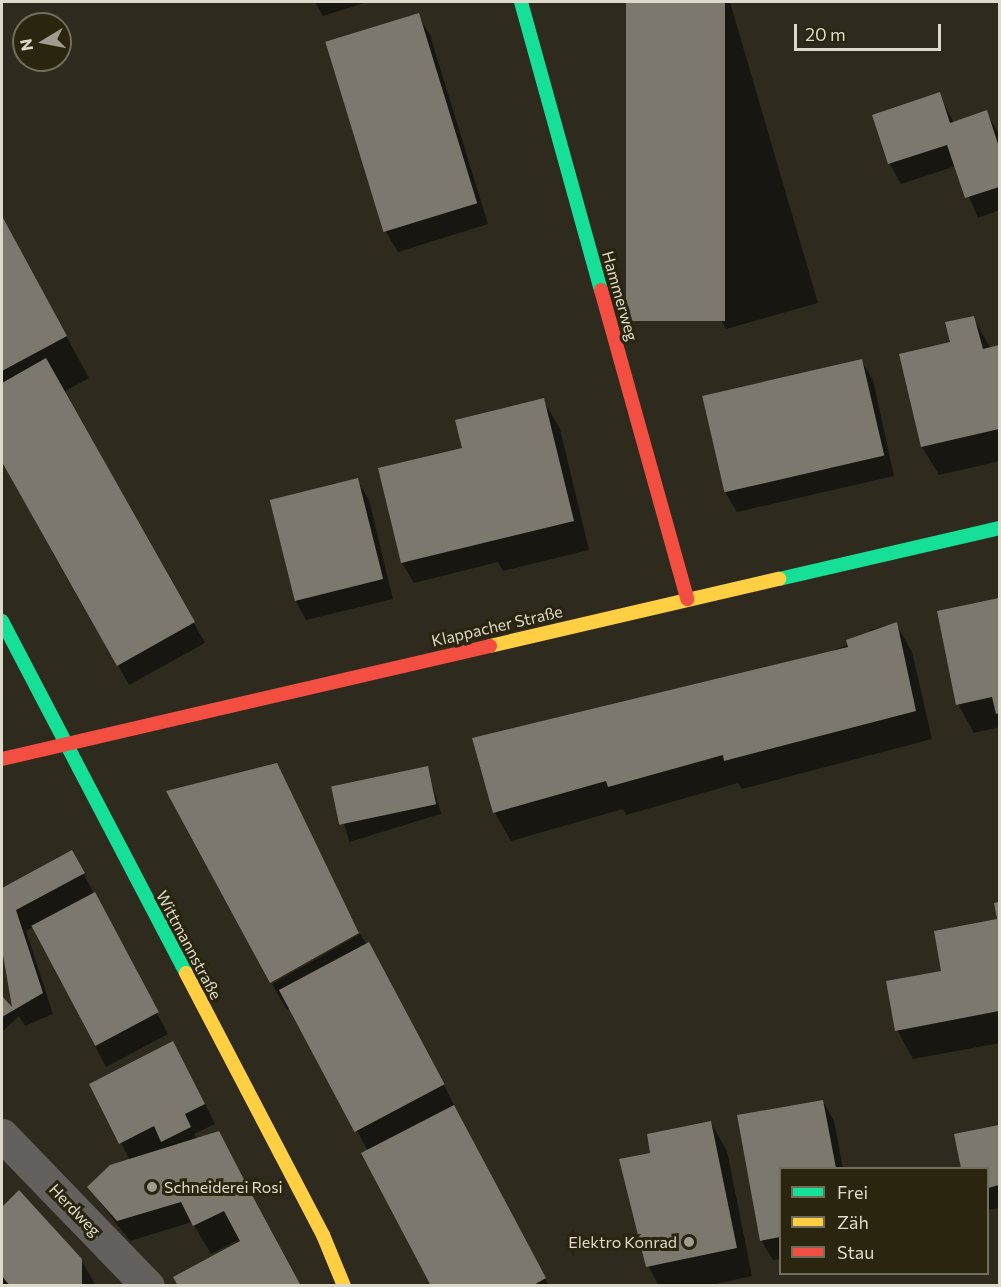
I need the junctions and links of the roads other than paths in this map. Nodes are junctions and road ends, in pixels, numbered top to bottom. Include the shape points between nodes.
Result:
1 (521, 2) edge
2 (999, 528) edge
3 (687, 599) junction
4 (2, 621) edge
5 (66, 742) junction
6 (2, 759) edge
7 (2, 1135) edge
8 (148, 1286) edge
9 (344, 1286) edge

1 - 3 street, Hammerweg
2 - 3 street, Klappacher Straße
3 - 5 street, Klappacher Straße
4 - 5 street, Wittmannstraße
5 - 6 street, Klappacher Straße
5 - 9 street, Wittmannstraße via 323,1235
7 - 8 street, Herdweg

